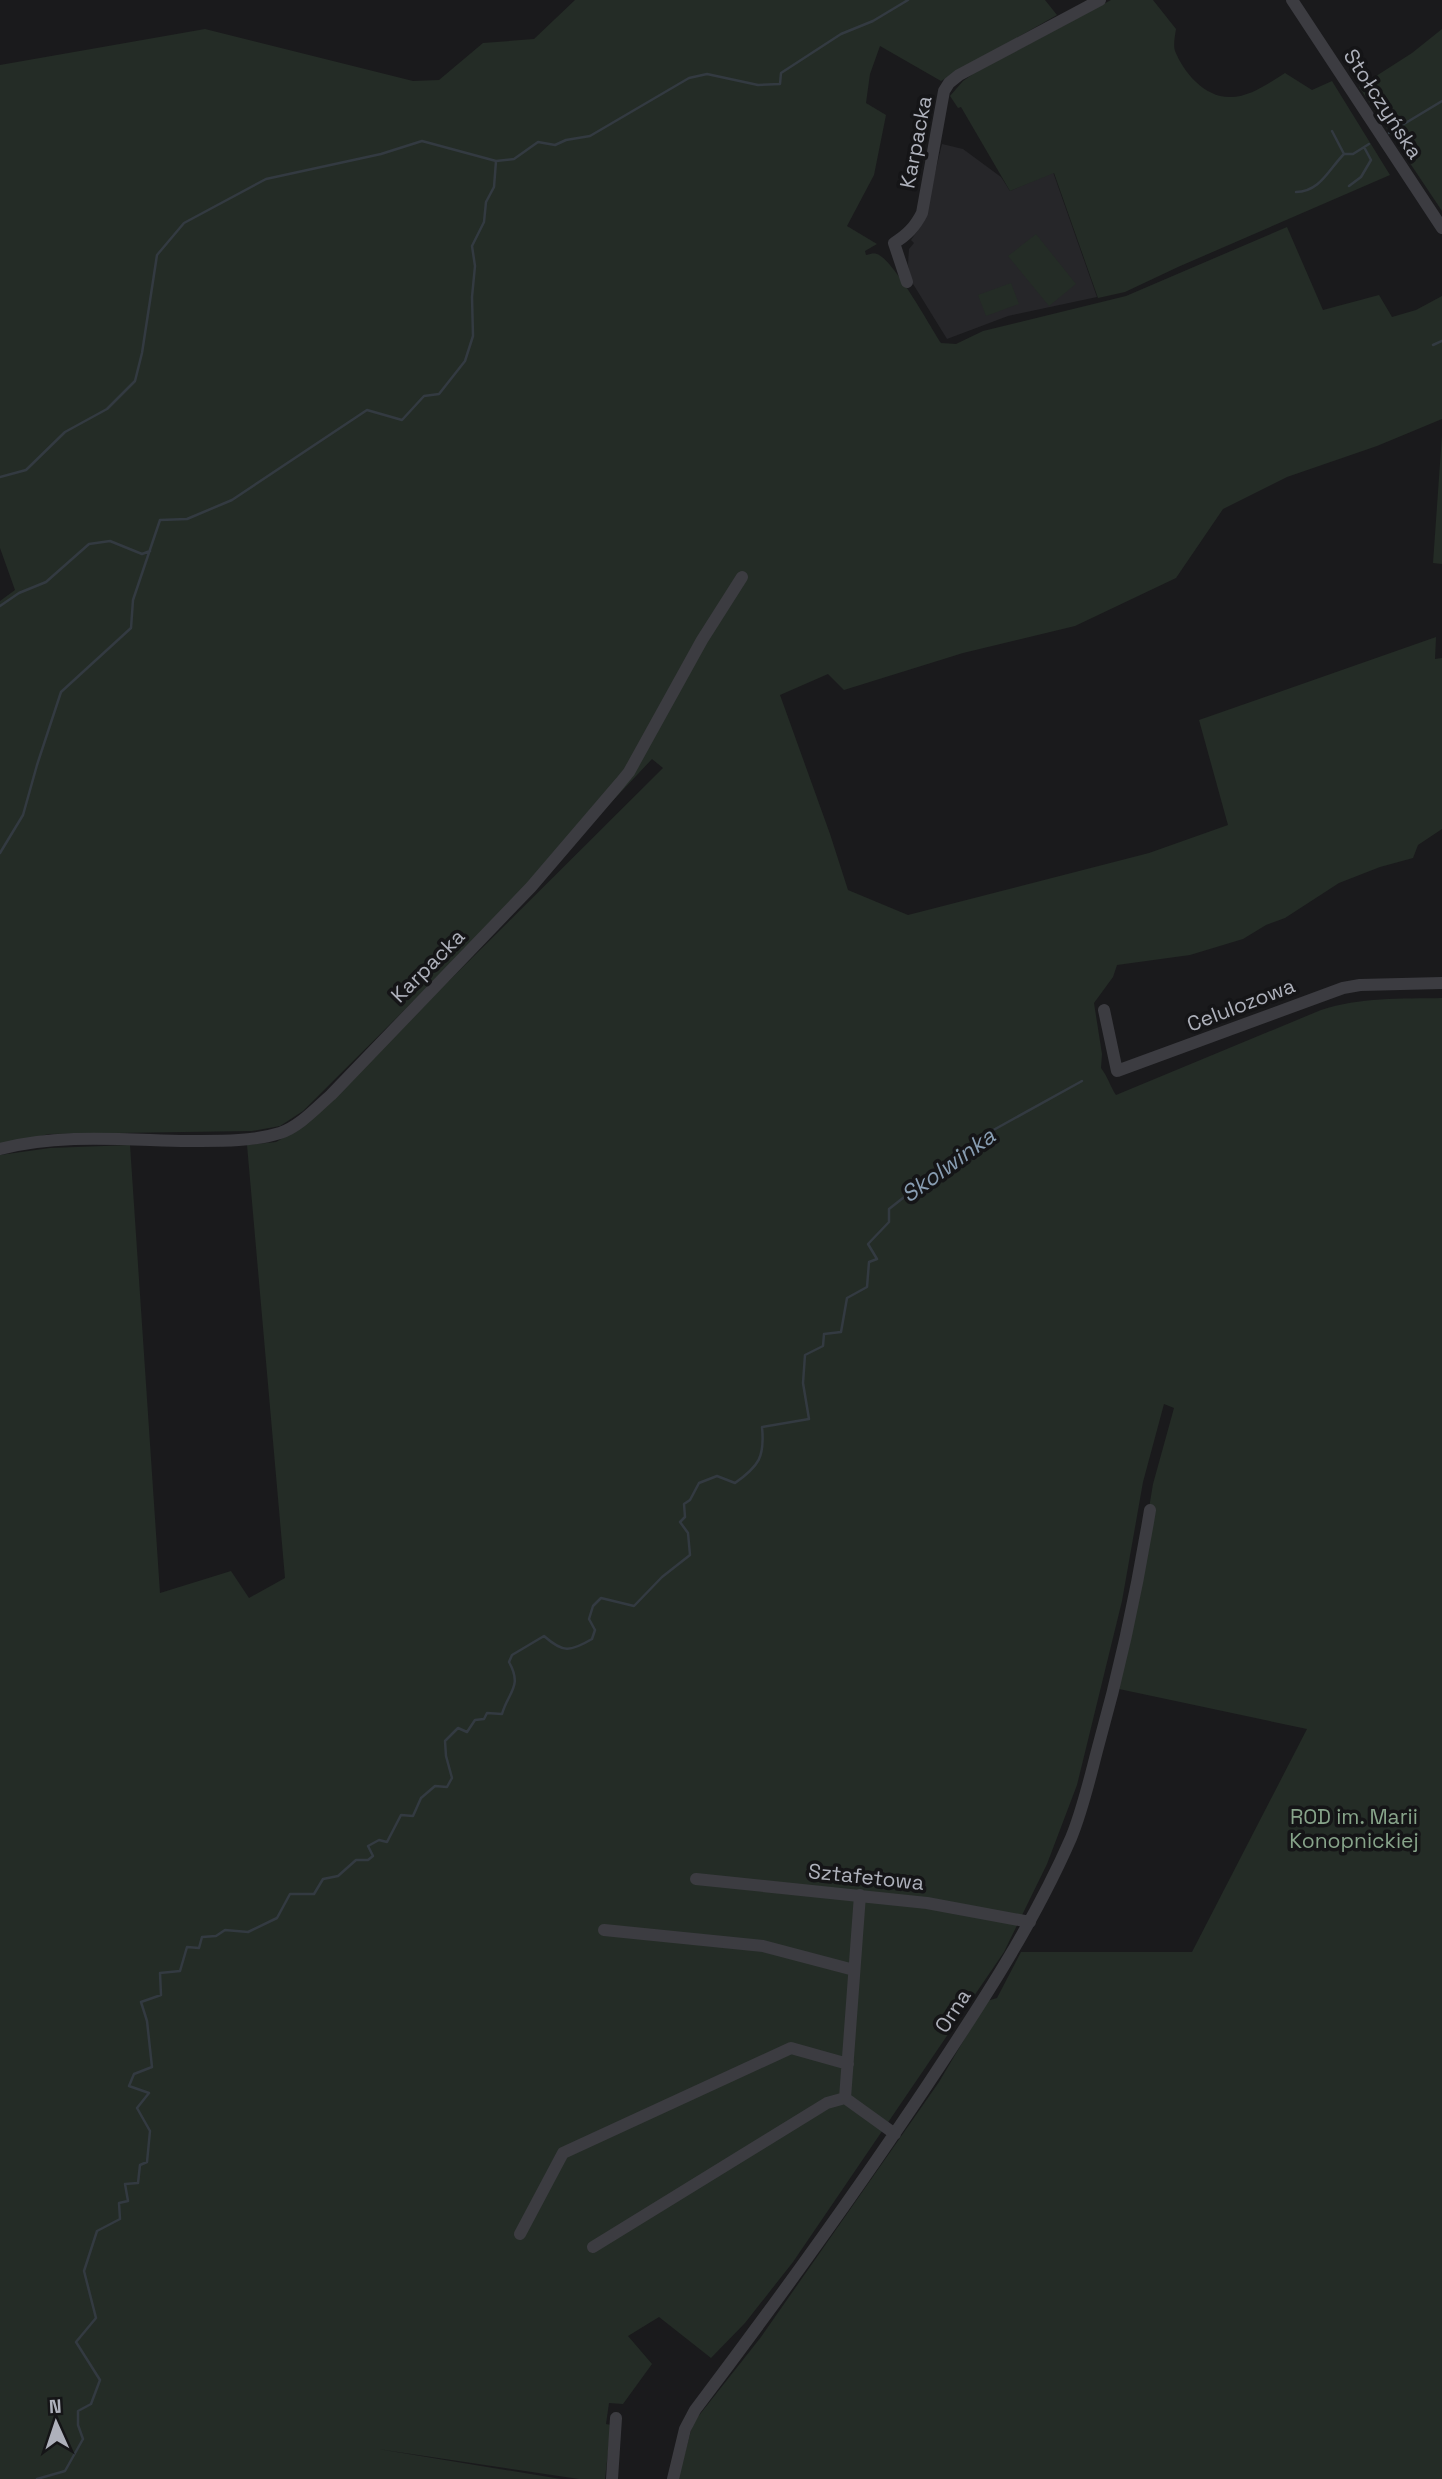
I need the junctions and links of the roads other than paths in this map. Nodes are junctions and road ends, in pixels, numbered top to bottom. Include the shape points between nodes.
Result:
1 (1100, 0) edge
2 (1293, 0) edge
3 (1442, 228) edge
4 (907, 282) dead end
5 (742, 577) dead end
6 (1442, 983) edge
7 (1104, 1010) dead end
8 (0, 1149) edge
9 (1150, 1510) dead end
10 (696, 1879) dead end
11 (860, 1895) junction
12 (1030, 1922) junction
13 (604, 1930) dead end
14 (854, 1970) junction
15 (848, 2064) junction
16 (845, 2098) junction
17 (895, 2134) junction
18 (520, 2234) dead end
19 (593, 2247) dead end
20 (616, 2418) dead end
21 (612, 2479) edge
22 (673, 2479) edge

1 - 4 street, Karpacka via 949,83 922,213 916,225 894,243
2 - 3 street, Stołczyńska
5 - 8 street, Karpacka via 629,772 531,887 302,1120 282,1133 257,1138 50,1141
6 - 7 street, Celulozowa via 1343,988 1117,1071
9 - 12 street, Orna via 1114,1689 1083,1799 1072,1836
10 - 11 street, Sztafetowa
11 - 12 street, Sztafetowa
11 - 14 street
12 - 17 street, Orna
13 - 14 street via 763,1946
14 - 15 street
15 - 16 street
15 - 18 street via 791,2048 563,2153
16 - 17 street
16 - 19 street via 827,2104
17 - 22 street, Orna via 695,2410 685,2429
20 - 21 street

